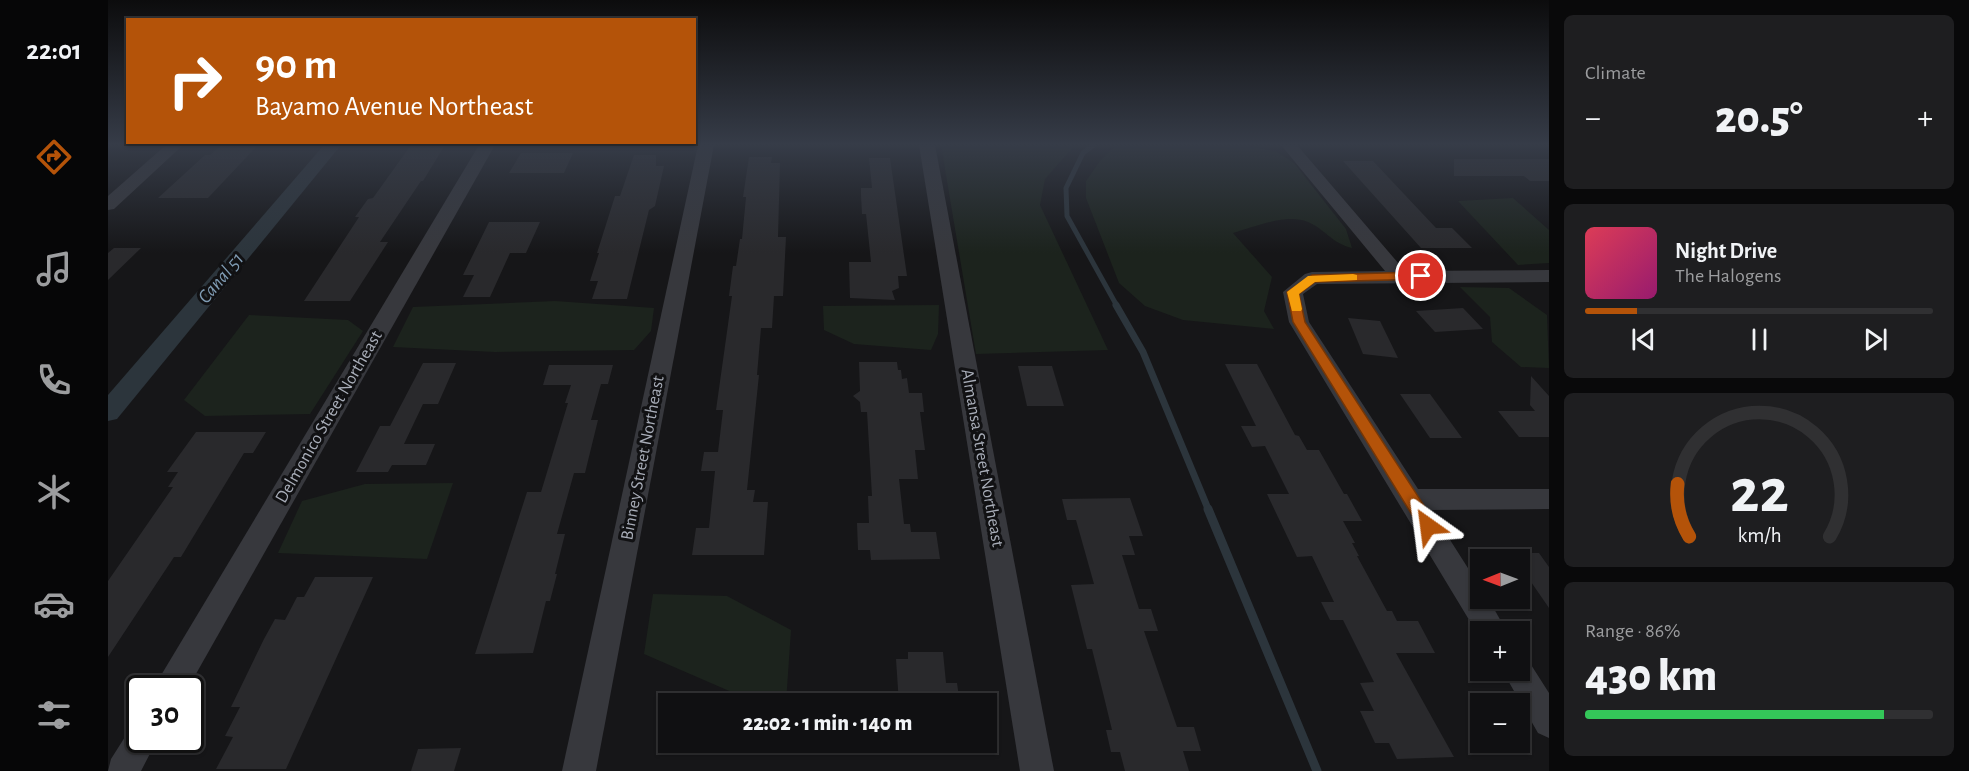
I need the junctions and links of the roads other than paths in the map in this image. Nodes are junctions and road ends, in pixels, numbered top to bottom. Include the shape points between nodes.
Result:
1 (135, 181) edge
2 (466, 181) edge
3 (699, 181) edge
4 (933, 181) edge
5 (1319, 181) edge
6 (108, 205) edge
7 (1399, 276) junction
8 (1549, 276) edge
9 (1549, 499) edge
10 (1412, 500) junction
11 (1486, 621) edge
12 (179, 675) edge
13 (1524, 681) edge
14 (1549, 722) edge
15 (133, 753) edge
16 (123, 771) edge
17 (579, 771) edge
18 (1037, 771) edge

1 - 6 street
2 - 12 street, Delmonico Street Northeast
3 - 17 street, Binney Street Northeast
4 - 18 street, Almansa Street Northeast
5 - 7 street
7 - 8 street
7 - 10 street via 1312,278 1293,292 1299,322
9 - 10 street
10 - 11 street
13 - 14 street
15 - 16 street

